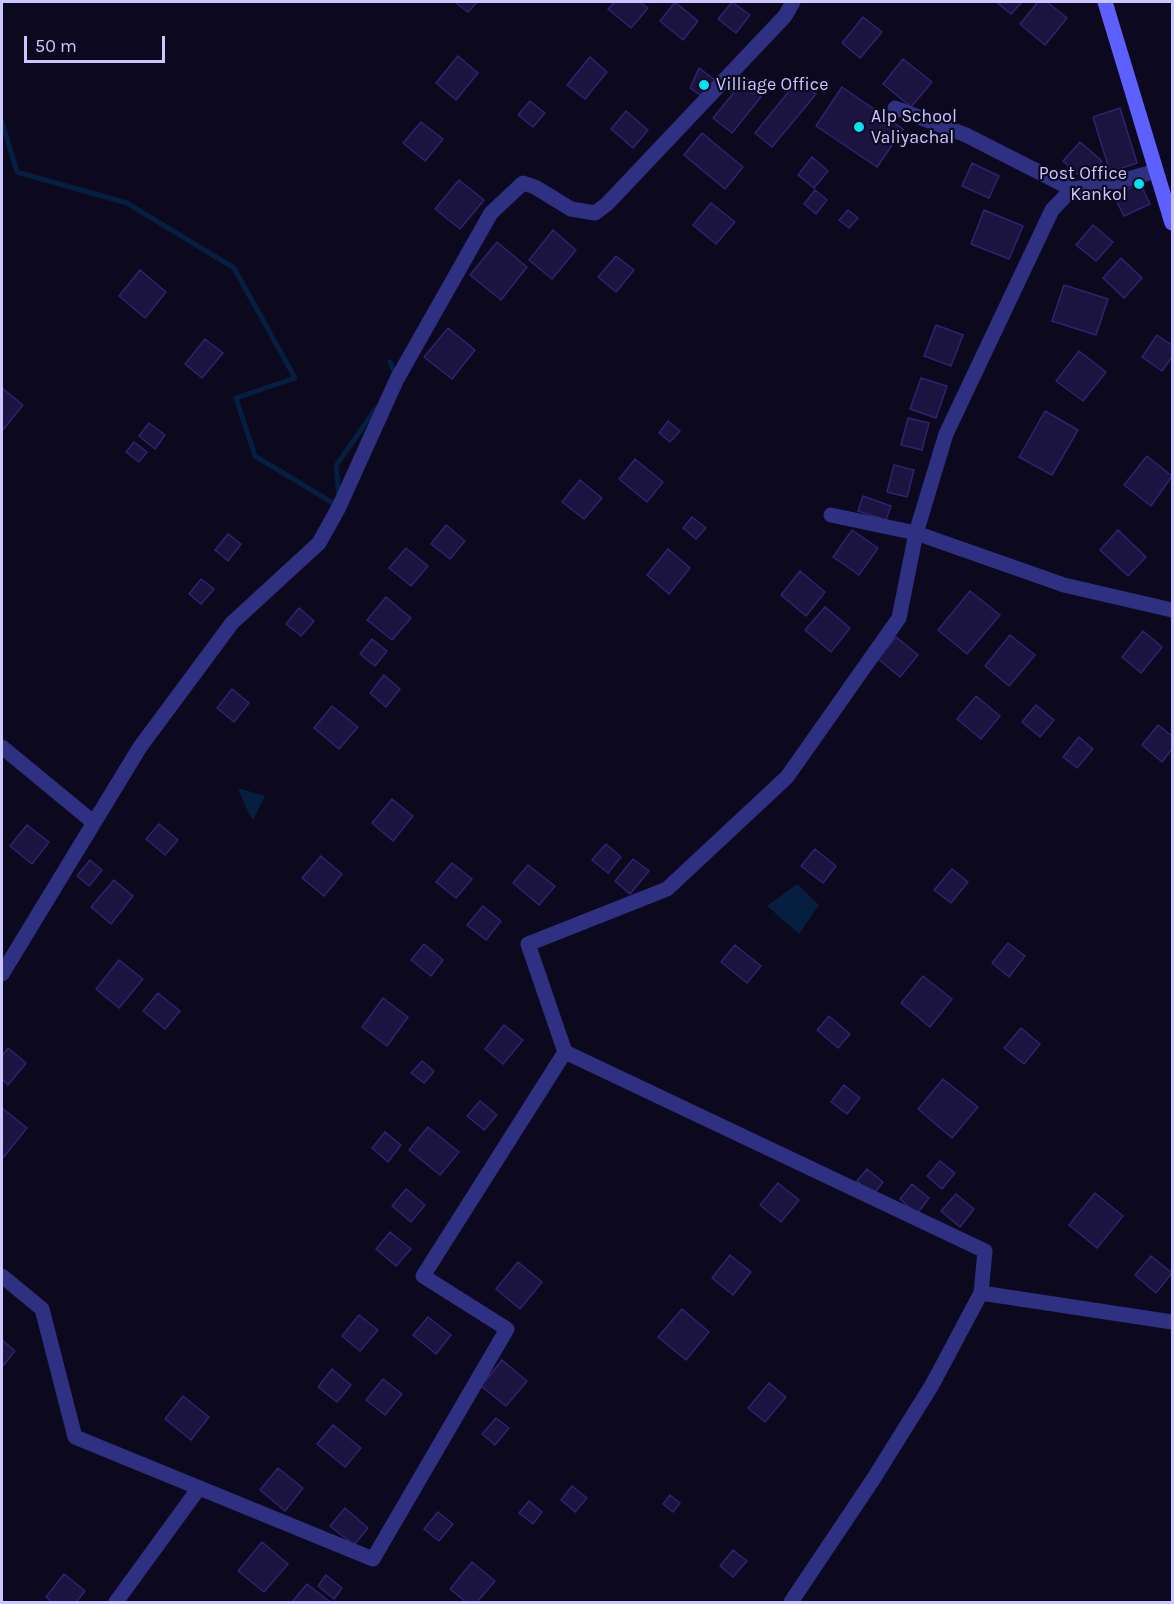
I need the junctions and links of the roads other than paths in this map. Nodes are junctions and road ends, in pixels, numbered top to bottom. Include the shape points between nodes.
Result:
1 (793, 2) edge
2 (1105, 2) edge
3 (895, 108) dead end
4 (1156, 171) junction
5 (1072, 189) junction
6 (1173, 223) edge
7 (831, 514) dead end
8 (916, 533) junction
9 (1173, 610) edge
10 (2, 747) edge
11 (93, 822) junction
12 (2, 974) edge
13 (565, 1052) junction
14 (2, 1276) edge
15 (981, 1293) junction
16 (1173, 1322) edge
17 (199, 1488) junction
18 (116, 1602) edge
19 (791, 1602) edge

1 - 11 street via 785,16 595,213 571,209 523,183 491,213 397,379 319,543 232,623 140,747
2 - 4 main road
3 - 5 street via 966,135
4 - 5 street via 1112,184
4 - 6 main road
5 - 8 street via 1052,210 978,362 946,434
7 - 8 street
8 - 9 street via 1064,585
8 - 13 street via 899,618 787,777 667,889 528,944
10 - 11 street
11 - 12 street
13 - 15 street via 985,1251
13 - 17 street via 423,1276 507,1329 373,1559
14 - 17 street via 42,1309 75,1437
15 - 16 street
15 - 19 street via 932,1385
17 - 18 street

